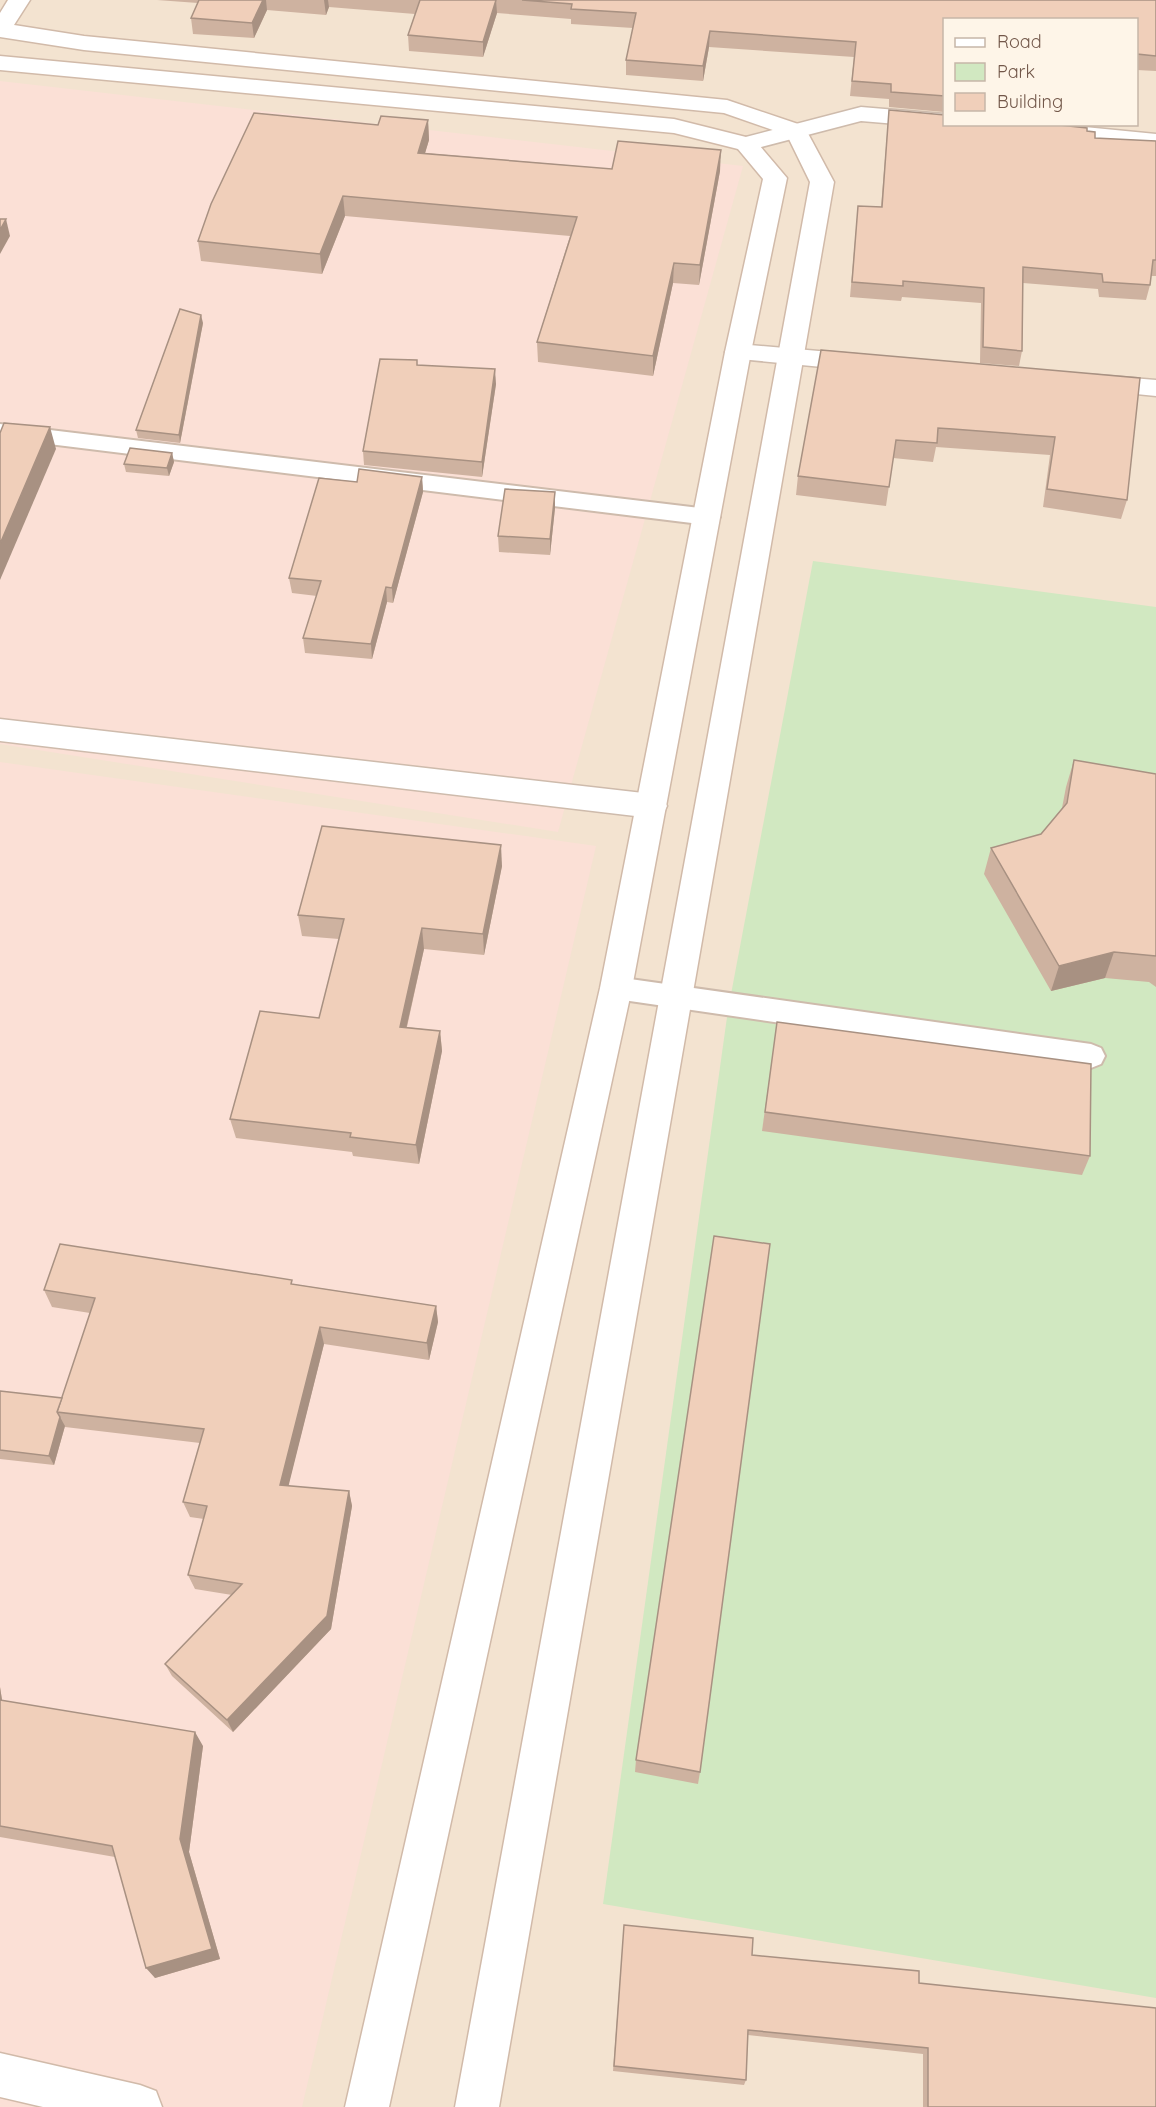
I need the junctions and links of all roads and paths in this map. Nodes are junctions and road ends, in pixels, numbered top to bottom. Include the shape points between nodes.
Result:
1 (19, 0) edge
2 (1, 29) edge
3 (0, 63) edge
4 (943, 122) edge
5 (998, 126) edge
6 (796, 130) junction
7 (1156, 141) edge
8 (746, 144) junction
9 (738, 352) junction
10 (788, 357) junction
11 (883, 365) edge
12 (1073, 381) edge
13 (1156, 388) edge
14 (0, 431) edge
15 (708, 517) junction
16 (0, 730) edge
17 (652, 806) junction
18 (616, 988) junction
19 (675, 996) junction
20 (1091, 1056) dead end
21 (0, 2075) edge
22 (140, 2107) edge
23 (367, 2107) edge
24 (477, 2107) edge

1 - 2 street
2 - 6 street via 84,43 727,108
3 - 8 street via 674,126
4 - 6 street via 861,114
5 - 7 street
6 - 8 street
6 - 10 street via 822,182
8 - 9 street via 776,178
9 - 10 street
9 - 15 street
10 - 11 street
10 - 19 street
12 - 13 street
14 - 15 lane
15 - 17 street
16 - 17 street
17 - 18 street
18 - 19 lane
18 - 23 street
19 - 20 lane
19 - 24 street
21 - 22 street

